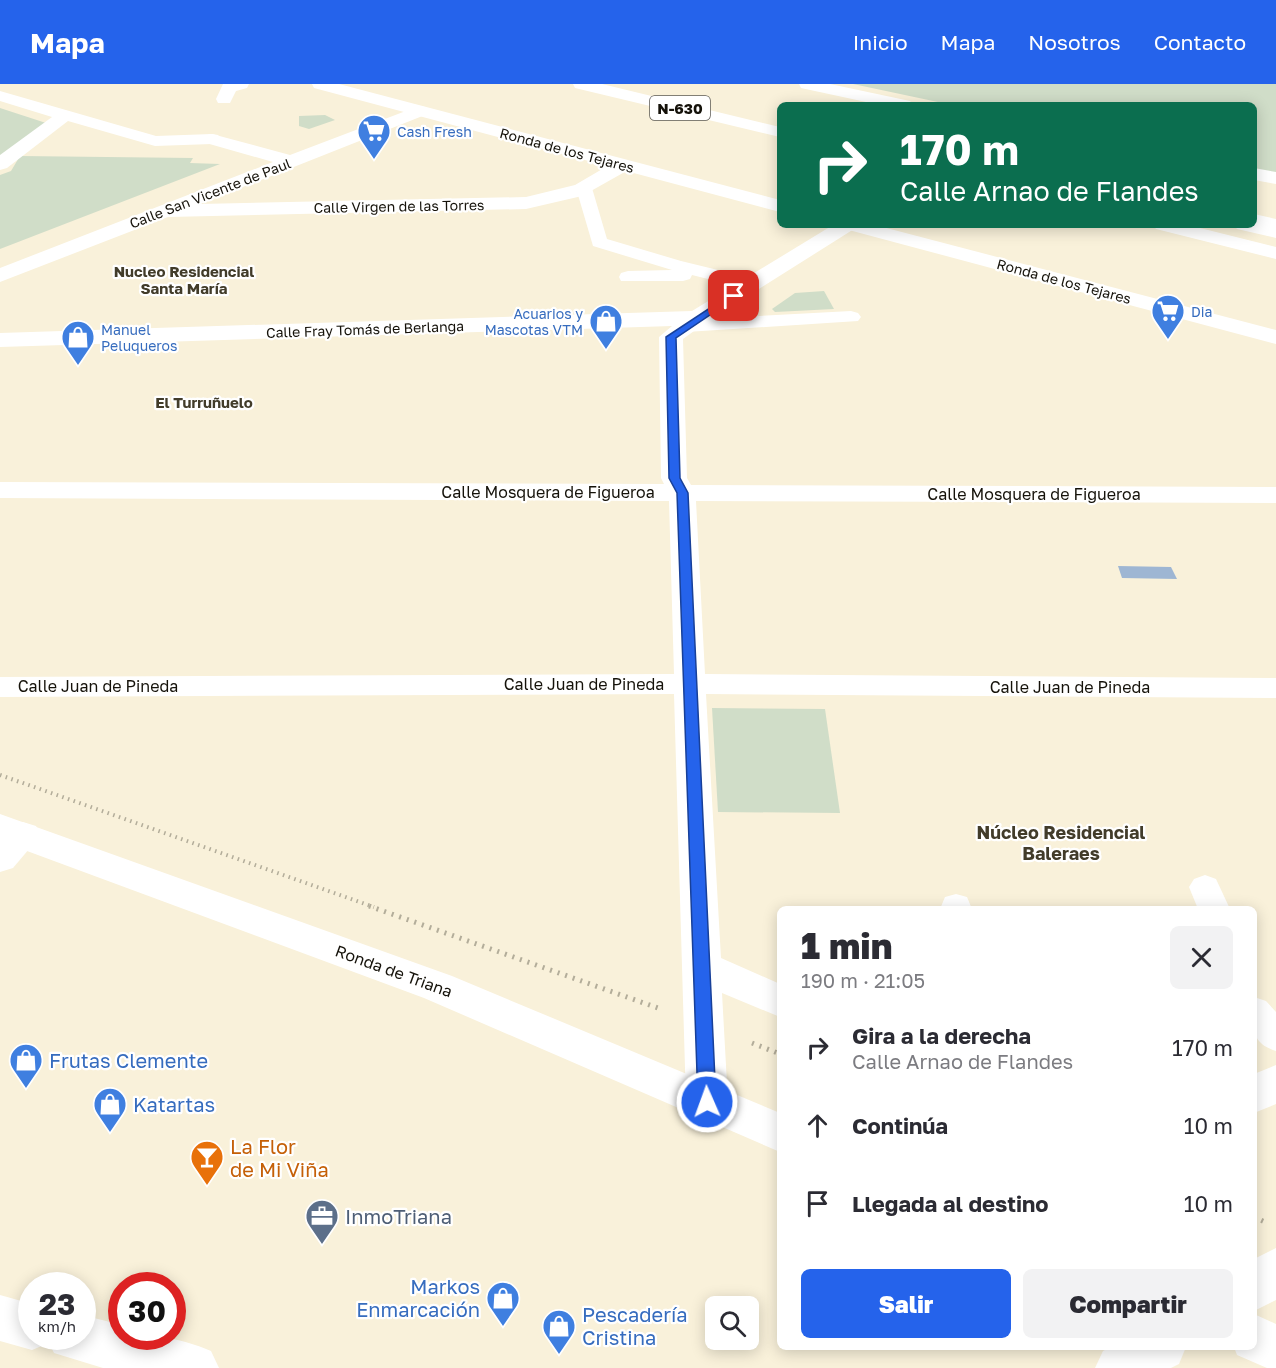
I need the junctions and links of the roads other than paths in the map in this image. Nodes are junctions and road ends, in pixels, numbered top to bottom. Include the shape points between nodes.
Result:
1 (241, 84) edge
2 (320, 84) edge
3 (580, 84) edge
4 (643, 84) edge
5 (807, 84) edge
6 (0, 96) edge
7 (224, 99) dead end
8 (890, 102) edge
9 (419, 111) junction
10 (777, 115) edge
11 (64, 116) junction
12 (777, 131) edge
13 (291, 161) junction
14 (0, 164) edge
15 (623, 165) junction
16 (1276, 173) edge
17 (1257, 174) edge
18 (1257, 175) edge
19 (1276, 178) edge
20 (584, 188) junction
21 (777, 205) edge
22 (165, 211) junction
23 (1257, 221) edge
24 (1276, 225) edge
25 (842, 228) edge
26 (863, 228) edge
27 (1175, 228) edge
28 (1257, 228) edge
29 (1276, 232) edge
30 (1276, 252) edge
31 (706, 274) junction
32 (0, 276) edge
33 (628, 278) dead end
34 (752, 284) junction
35 (851, 317) dead end
36 (691, 322) junction
37 (1276, 337) edge
38 (0, 340) edge
39 (0, 490) edge
40 (682, 493) junction
41 (1276, 495) edge
42 (690, 684) junction
43 (0, 687) edge
44 (1276, 688) edge
45 (8, 840) edge
46 (701, 966) junction
47 (777, 1000) edge
48 (1257, 1015) edge
49 (1276, 1037) edge
50 (1276, 1083) edge
51 (1257, 1093) edge
52 (707, 1102) junction
53 (777, 1132) edge
54 (1276, 1270) edge
55 (1257, 1286) edge
56 (0, 1318) edge
57 (18, 1323) edge
58 (1257, 1339) edge
59 (96, 1342) edge
60 (1276, 1348) edge
61 (1156, 1350) edge
62 (195, 1368) edge
63 (1120, 1368) edge

1 - 7 main road via 229,88
2 - 9 main road, Ronda de los Tejares
3 - 12 main road, N-630
4 - 10 main road, N-630
5 - 8 main road
6 - 11 main road
9 - 13 main road, Calle San Vicente de Paul
9 - 15 main road, Ronda de los Tejares
11 - 13 main road via 155,141 212,139
11 - 14 main road
13 - 22 main road, Calle San Vicente de Paul
15 - 20 main road, Calle Virgen de las Torres
15 - 21 main road, Ronda de los Tejares
16 - 17 main road
18 - 19 main road
20 - 22 main road, Calle Virgen de las Torres via 526,203
20 - 31 lane via 599,242
22 - 32 main road, Calle San Vicente de Paul
23 - 24 main road
25 - 34 main road, Calle Fray Tomás de Berlanga
26 - 37 main road, Ronda de los Tejares
27 - 30 main road
28 - 29 main road
31 - 33 lane
31 - 34 lane
34 - 36 main road, Calle Fray Tomás de Berlanga
35 - 36 lane
36 - 38 main road, Calle Fray Tomás de Berlanga
36 - 40 main road via 671,337 674,478
39 - 40 main road, Calle Mosquera de Figueroa
40 - 41 main road, Calle Mosquera de Figueroa
40 - 42 main road
42 - 43 main road, Calle Juan de Pineda
42 - 44 main road, Calle Juan de Pineda
42 - 46 main road
45 - 52 main road, Ronda de Triana via 438,987
46 - 47 main road
46 - 52 main road
48 - 49 lane
50 - 51 main road
52 - 53 main road, Ronda de Triana
54 - 55 main road
56 - 57 main road
58 - 60 main road
59 - 62 main road
61 - 63 main road

